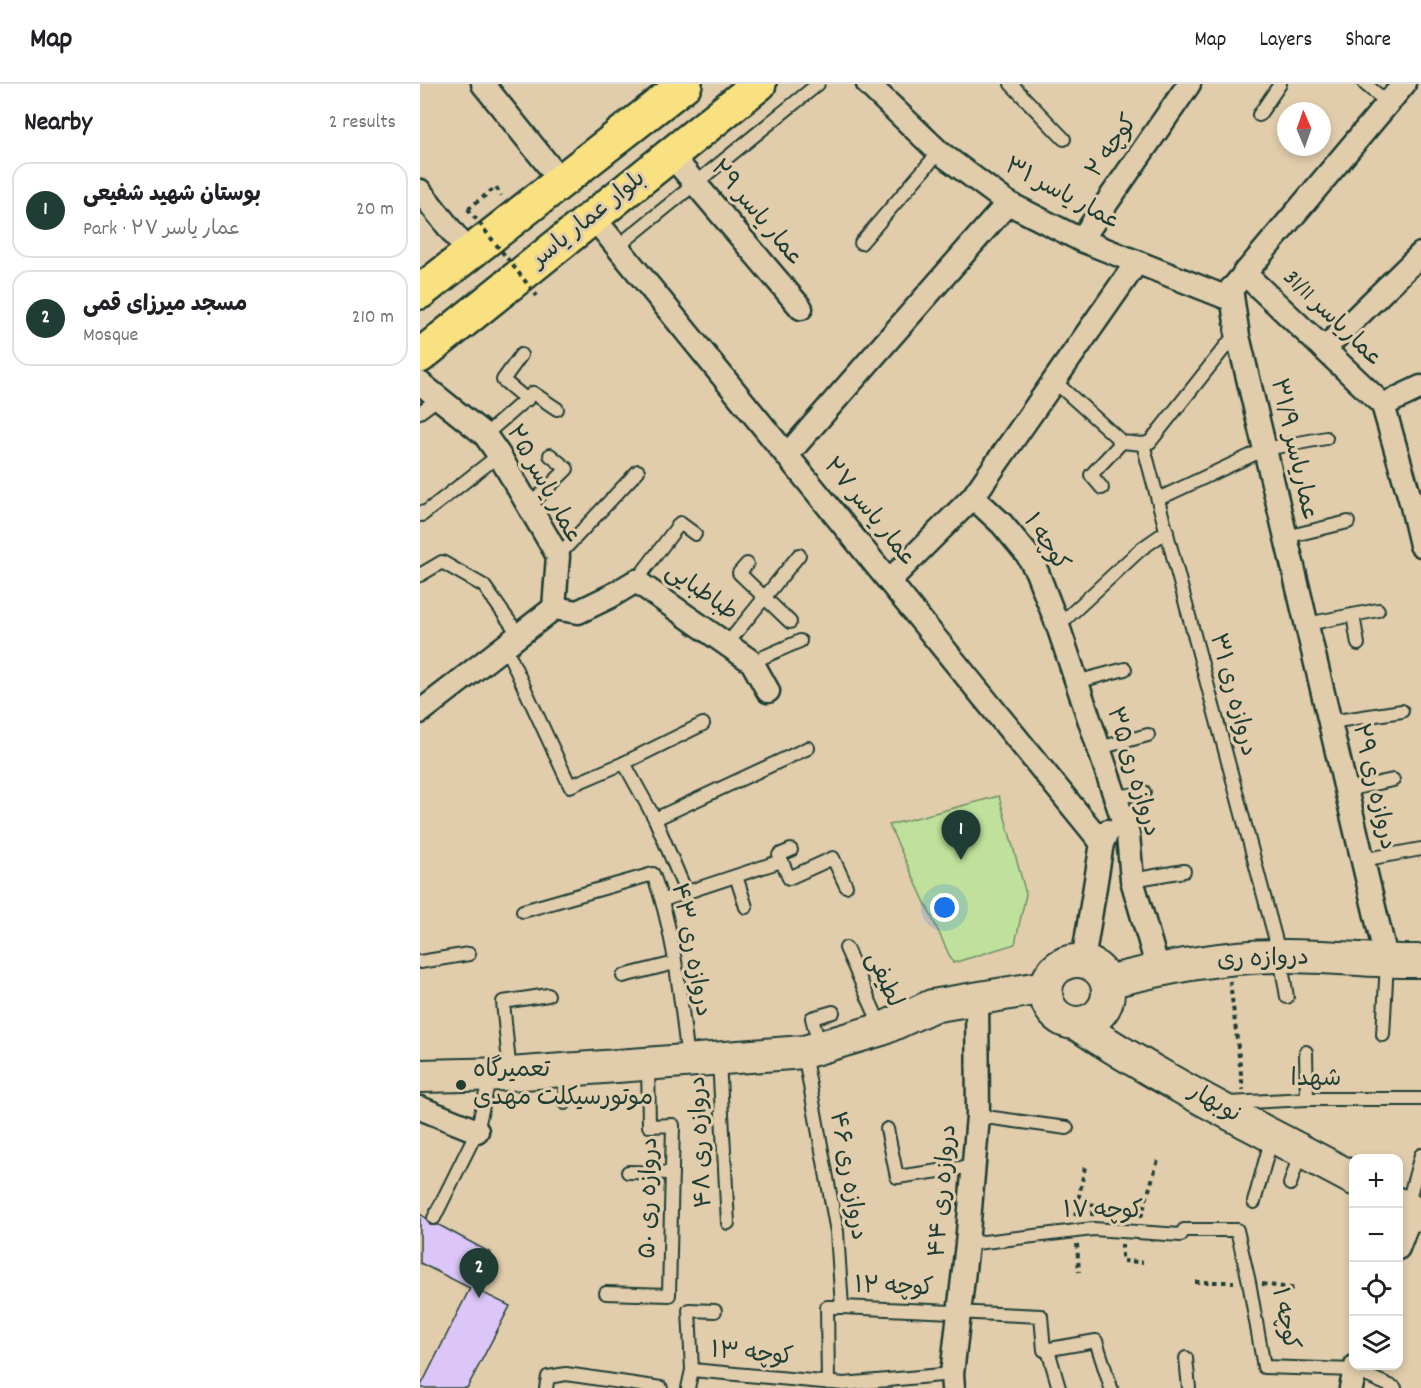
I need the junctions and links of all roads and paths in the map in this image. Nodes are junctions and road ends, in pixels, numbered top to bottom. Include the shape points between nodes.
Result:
1 (483, 84) edge
2 (759, 84) edge
3 (818, 84) edge
4 (868, 84) edge
5 (1011, 84) edge
6 (1189, 84) edge
7 (1280, 84) edge
8 (1365, 84) edge
9 (1404, 84) edge
10 (674, 88) edge
11 (1388, 103) junction
12 (1259, 116) dead end
13 (1064, 139) dead end
14 (939, 152) junction
15 (671, 155) junction
16 (561, 181) junction
17 (696, 184) junction
18 (496, 187) dead end
19 (420, 191) edge
20 (1008, 203) junction
21 (593, 217) junction
22 (1081, 240) junction
23 (861, 243) dead end
24 (617, 247) junction
25 (469, 253) junction
26 (1421, 254) edge
27 (1137, 262) junction
28 (1234, 286) junction
29 (420, 292) edge
30 (537, 296) dead end
31 (801, 308) dead end
32 (1324, 350) junction
33 (520, 355) dead end
34 (420, 357) edge
35 (1054, 381) junction
36 (420, 383) edge
37 (1421, 387) edge
38 (439, 398) junction
39 (527, 400) junction
40 (1383, 405) junction
41 (557, 409) dead end
42 (420, 412) edge
43 (485, 435) junction
44 (1326, 438) dead end
45 (1122, 442) junction
46 (1143, 444) junction
47 (1265, 449) junction
48 (499, 455) junction
49 (550, 455) dead end
50 (787, 455) junction
51 (638, 471) dead end
52 (1102, 488) dead end
53 (973, 497) junction
54 (1158, 499) junction
55 (1416, 501) edge
56 (529, 506) junction
57 (420, 512) edge
58 (1348, 522) dead end
59 (1167, 531) junction
60 (695, 534) dead end
61 (1286, 537) junction
62 (1421, 545) edge
63 (800, 555) dead end
64 (558, 556) junction
65 (747, 564) dead end
66 (420, 575) edge
67 (636, 581) junction
68 (889, 581) junction
69 (766, 597) junction
70 (554, 608) junction
71 (1378, 610) dead end
72 (1353, 615) junction
73 (790, 622) dead end
74 (1306, 624) junction
75 (1058, 626) junction
76 (512, 641) junction
77 (800, 641) dead end
78 (727, 644) junction
79 (1358, 644) dead end
80 (752, 662) junction
81 (1125, 669) dead end
82 (1076, 682) junction
83 (768, 691) dead end
84 (1402, 711) dead end
85 (420, 712) edge
86 (1330, 722) junction
87 (703, 724) dead end
88 (1148, 735) dead end
89 (807, 748) dead end
90 (1099, 748) junction
91 (624, 763) junction
92 (1393, 780) dead end
93 (1346, 790) junction
94 (1144, 792) dead end
95 (1116, 798) junction
96 (654, 819) junction
97 (1125, 828) junction
98 (1102, 843) junction
99 (1421, 849) edge
100 (791, 850) dead end
101 (1362, 860) junction
102 (781, 861) junction
103 (1184, 871) dead end
104 (736, 876) junction
105 (1132, 880) junction
106 (846, 886) dead end
107 (686, 892) junction
108 (663, 900) junction
109 (746, 907) dead end
110 (523, 911) dead end
111 (846, 948) dead end
112 (469, 954) dead end
113 (1280, 956) junction
114 (1227, 958) junction
115 (1083, 961) junction
116 (1421, 961) edge
117 (420, 962) edge
118 (1387, 962) junction
119 (675, 963) junction
120 (1158, 969) junction
121 (623, 976) dead end
122 (1107, 982) junction
123 (1046, 987) junction
124 (548, 995) dead end
125 (1287, 997) dead end
126 (977, 998) junction
127 (833, 1012) dead end
128 (1077, 1024) junction
129 (882, 1029) junction
130 (1383, 1035) dead end
131 (812, 1050) junction
132 (1306, 1052) dead end
133 (704, 1059) junction
134 (648, 1062) junction
135 (565, 1069) junction
136 (500, 1074) junction
137 (420, 1076) edge
138 (1421, 1099) edge
139 (1307, 1100) junction
140 (565, 1103) dead end
141 (1212, 1103) junction
142 (1244, 1103) junction
143 (420, 1108) edge
144 (978, 1116) junction
145 (1067, 1128) dead end
146 (887, 1129) dead end
147 (477, 1131) junction
148 (1272, 1135) junction
149 (1302, 1151) junction
150 (1421, 1155) edge
151 (1158, 1160) dead end
152 (974, 1166) junction
153 (1085, 1167) dead end
154 (628, 1172) dead end
155 (672, 1173) junction
156 (1349, 1177) edge
157 (1290, 1184) dead end
158 (1254, 1202) dead end
159 (1410, 1210) edge
160 (434, 1218) dead end
161 (728, 1223) dead end
162 (1237, 1230) joint
163 (1076, 1231) junction
164 (1122, 1231) junction
165 (1137, 1232) junction
166 (1403, 1232) edge
167 (967, 1244) junction
168 (1143, 1262) dead end
169 (1079, 1272) dead end
170 (1195, 1282) dead end
171 (1249, 1282) junction
172 (1297, 1288) dead end
173 (606, 1293) dead end
174 (842, 1307) junction
175 (715, 1311) dead end
176 (959, 1311) junction
177 (1048, 1350) junction
178 (1186, 1358) dead end
179 (692, 1370) junction
180 (1353, 1374) edge
181 (953, 1381) edge
182 (828, 1383) junction
183 (845, 1386) edge
184 (546, 1388) edge
185 (661, 1388) edge
186 (688, 1388) edge
187 (1059, 1388) edge
188 (1111, 1388) edge
189 (1189, 1388) edge
190 (1395, 1388) edge

1 - 16 street
2 - 15 main road, بلوار عمار یاسر
3 - 17 lane
4 - 14 street, عمار یاسر ۳۱
5 - 13 lane
6 - 22 street, کوچه ۲
7 - 12 lane
8 - 11 lane
9 - 11 street
10 - 16 main road, بلوار عمار یاسر
11 - 28 street
14 - 20 street, عمار یاسر ۳۱
14 - 23 lane
15 - 17 street, عمار یاسر ۲۹
15 - 21 main road, بلوار عمار یاسر
16 - 25 main road, بلوار عمار یاسر
17 - 24 lane
17 - 31 street, عمار یاسر ۲۹
18 - 30 path, bridge via 468,209
19 - 25 street
20 - 22 street, عمار یاسر ۳۱
20 - 50 street
21 - 24 street, عمار یاسر ۲۷
21 - 34 main road, بلوار عمار یاسر
22 - 27 street, عمار یاسر ۳۱
24 - 50 street, عمار یاسر ۲۷
25 - 29 main road, بلوار عمار یاسر
26 - 32 street
27 - 28 street, عمار یاسر ۳۱
27 - 35 street
28 - 32 street, عماریاسر 31/11
28 - 46 lane via 1233,337 1150,442
28 - 47 street, عماریاسر ۳۱/۹ via 1239,336
32 - 40 street, عماریاسر 31/11
33 - 39 lane via 503,380
35 - 45 lane
35 - 53 street
36 - 38 street, عمار یاسر ۲۵
37 - 40 street
38 - 42 lane
38 - 43 street, عمار یاسر ۲۵
39 - 41 lane via 533,393
39 - 43 lane
40 - 55 street
43 - 48 street, عمار یاسر ۲۵
44 - 47 lane
45 - 46 lane
45 - 52 lane via 1091,475
46 - 54 lane, دروازه ری ۳۱
47 - 54 lane
47 - 61 street, عماریاسر ۳۱/۹
48 - 56 street, عمار یاسر ۲۵
48 - 57 lane via 422,515
49 - 56 lane via 567,469
50 - 68 street, عمار یاسر ۲۷
51 - 64 lane
53 - 68 street
53 - 75 street, کوچه ۱ via 1027,554
54 - 59 lane, دروازه ری ۳۱
55 - 62 street
56 - 64 street, عمار یاسر ۲۵
58 - 61 lane
59 - 75 lane via 1141,549
59 - 113 lane, دروازه ری ۳۱
60 - 67 lane via 680,523
61 - 74 street, عماریاسر ۳۱/۹
63 - 69 lane
64 - 70 street, عمار یاسر ۲۵
65 - 69 lane via 740,573
66 - 76 lane via 442,562 484,586
67 - 70 street, طباطبایی via 578,612
67 - 78 street, طباطبایی
68 - 98 street, عمار یاسر ۲۷
69 - 73 lane
69 - 78 lane
70 - 76 street
71 - 72 lane
72 - 74 lane
72 - 79 lane
74 - 86 street, دروازه ری ۲۹
75 - 82 street, دروازه ری ۳۵
76 - 85 street
76 - 91 lane via 570,786
77 - 80 lane
78 - 80 street, طباطبایی
80 - 83 street, طباطبایی
81 - 82 lane
82 - 90 street, دروازه ری ۳۵
84 - 86 lane
86 - 93 street, دروازه ری ۲۹
87 - 91 lane
88 - 90 lane
89 - 96 lane
90 - 95 street, دروازه ری ۳۵
91 - 96 lane
92 - 93 lane
93 - 101 street, دروازه ری ۲۹
94 - 95 lane
95 - 97 street, دروازه ری ۳۵
96 - 107 lane
97 - 98 street via 1112,827
97 - 105 street, دروازه ری ۳۵
98 - 115 street
99 - 101 lane
100 - 102 lane via 779,855
101 - 118 street, دروازه ری ۲۹
102 - 104 lane
102 - 106 lane via 789,878 833,858
103 - 105 lane
104 - 107 lane
104 - 109 lane
105 - 120 street, دروازه ری ۳۵
107 - 108 lane
108 - 110 lane, دروازه ری ۴۳ via 653,874
108 - 119 lane, دروازه ری ۴۳
111 - 129 lane, لطیفی
112 - 117 lane
113 - 114 main road, دروازه ری
113 - 118 main road, دروازه ری
113 - 125 lane, دروازه ری ۳۱
114 - 120 main road, دروازه ری
114 - 142 path
115 - 122 main road via 1102,972
115 - 123 main road via 1059,966
116 - 118 main road, دروازه ری
118 - 130 lane
119 - 121 lane
119 - 133 lane, دروازه ری ۴۳
120 - 122 main road, دروازه ری
122 - 128 main road via 1108,997 1103,1011 1092,1020
123 - 126 main road
123 - 128 main road via 1046,1000 1053,1013
124 - 136 lane via 503,1002
126 - 129 main road via 932,1006
126 - 144 street, دروازه ری ۴۴
127 - 131 lane, دروازه ری ۴۶ via 812,1018
128 - 141 main road, نوبهار
129 - 131 main road
131 - 133 main road
131 - 174 lane, دروازه ری ۴۶ via 837,1232
132 - 139 lane
133 - 134 main road
133 - 161 lane, دروازه ری ۴۸
134 - 135 main road
134 - 155 lane, دروازه ری ۵۰ via 649,1126 673,1125
135 - 136 main road
135 - 140 lane
136 - 137 main road
136 - 147 lane
138 - 139 lane, شهدا
139 - 142 lane, شهدا
141 - 142 lane, شهدا
141 - 148 main road, نوبهار
143 - 147 street
144 - 145 lane
144 - 152 street, دروازه ری ۴۴
146 - 152 lane via 897,1177
147 - 160 lane
148 - 149 main road, نوبهار
148 - 158 lane
149 - 156 main road, نوبهار
149 - 157 lane
150 - 159 lane
151 - 165 path
152 - 167 street, دروازه ری ۴۴
153 - 163 path
154 - 155 lane
155 - 173 lane, دروازه ری ۵۰ via 669,1295
159 - 166 street
162 - 165 lane, کوچه ۱۷ via 1184,1230 1181,1235
162 - 171 lane, کوچه ۱
163 - 164 lane, کوچه ۱۷
163 - 167 lane, کوچه ۱۷
163 - 169 path
164 - 165 lane, کوچه ۱۷
164 - 168 path via 1122,1261
167 - 176 street, دروازه ری ۴۴
170 - 171 path
171 - 172 path
171 - 180 lane, کوچه ۱ via 1264,1366
174 - 176 lane, کوچه ۱۲
174 - 182 lane, کوچه ۱۲ via 827,1307
175 - 179 lane via 688,1310
176 - 177 lane, کوچه ۱۲ via 1041,1316 1044,1350
176 - 181 street, دروازه ری ۴۴
177 - 187 lane
177 - 188 lane via 1096,1341
178 - 189 lane
179 - 182 lane, کوچه ۱۳
179 - 186 lane
180 - 190 lane
181 - 183 lane, کوچه ۱۳
182 - 183 lane, کوچه ۱۳
184 - 185 lane via 548,1377 566,1374

